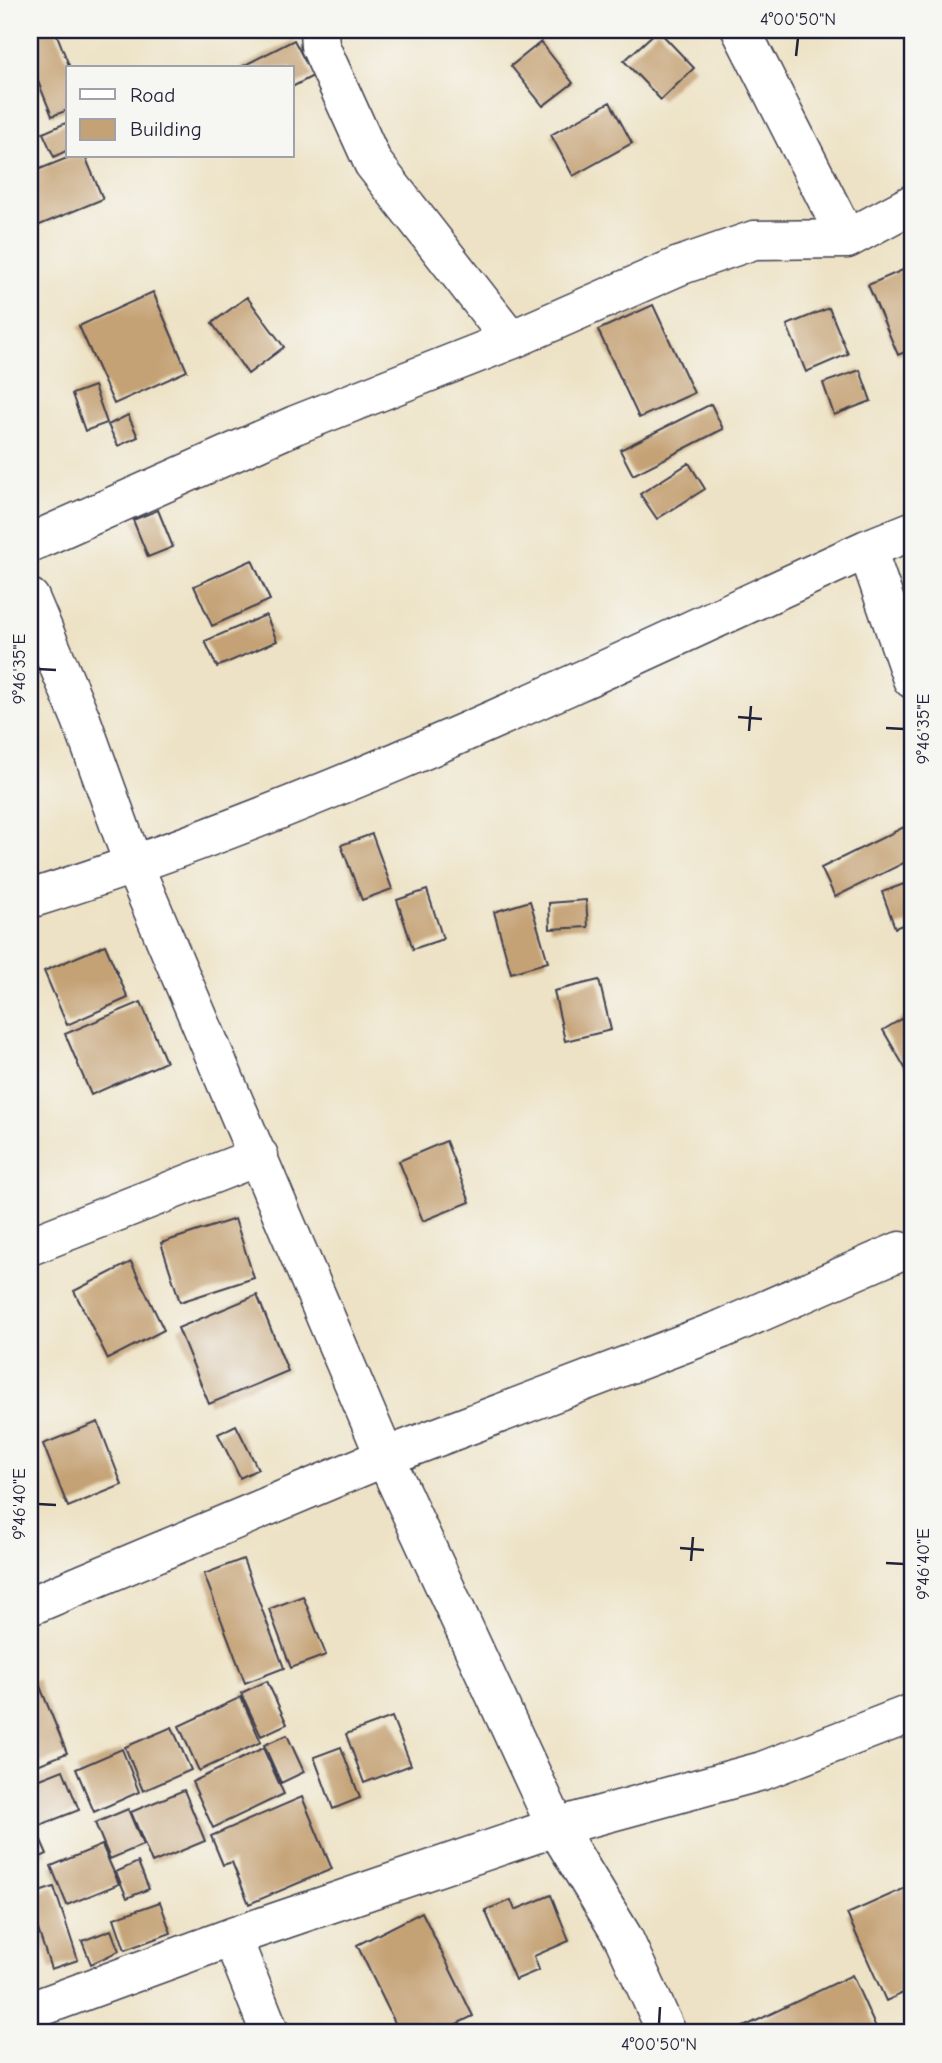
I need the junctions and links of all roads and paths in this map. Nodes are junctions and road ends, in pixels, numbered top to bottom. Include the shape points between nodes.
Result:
1 (319, 30) edge
2 (741, 30) edge
3 (912, 204) edge
4 (846, 239) junction
5 (511, 340) junction
6 (912, 531) edge
7 (30, 544) edge
8 (867, 549) junction
9 (30, 598) edge
10 (912, 680) edge
11 (134, 866) junction
12 (30, 899) edge
13 (259, 1156) junction
14 (30, 1246) edge
15 (900, 1251) dead end
16 (386, 1457) junction
17 (30, 1606) edge
18 (912, 1713) edge
19 (556, 1827) junction
20 (232, 1937) junction
21 (30, 2011) edge
22 (270, 2033) edge
23 (667, 2033) edge

1 - 5 street via 320,46 373,163
2 - 4 street
3 - 4 street
4 - 5 street via 754,240 679,266
5 - 7 street via 295,425
6 - 8 street
8 - 10 street
8 - 11 street via 473,730
9 - 11 street via 82,719
11 - 12 street
11 - 13 street
13 - 14 street
13 - 16 street
15 - 16 street via 722,1329
16 - 17 street
16 - 19 street
18 - 19 street via 762,1771
19 - 20 street
19 - 23 street via 624,1939
20 - 21 street
20 - 22 street

